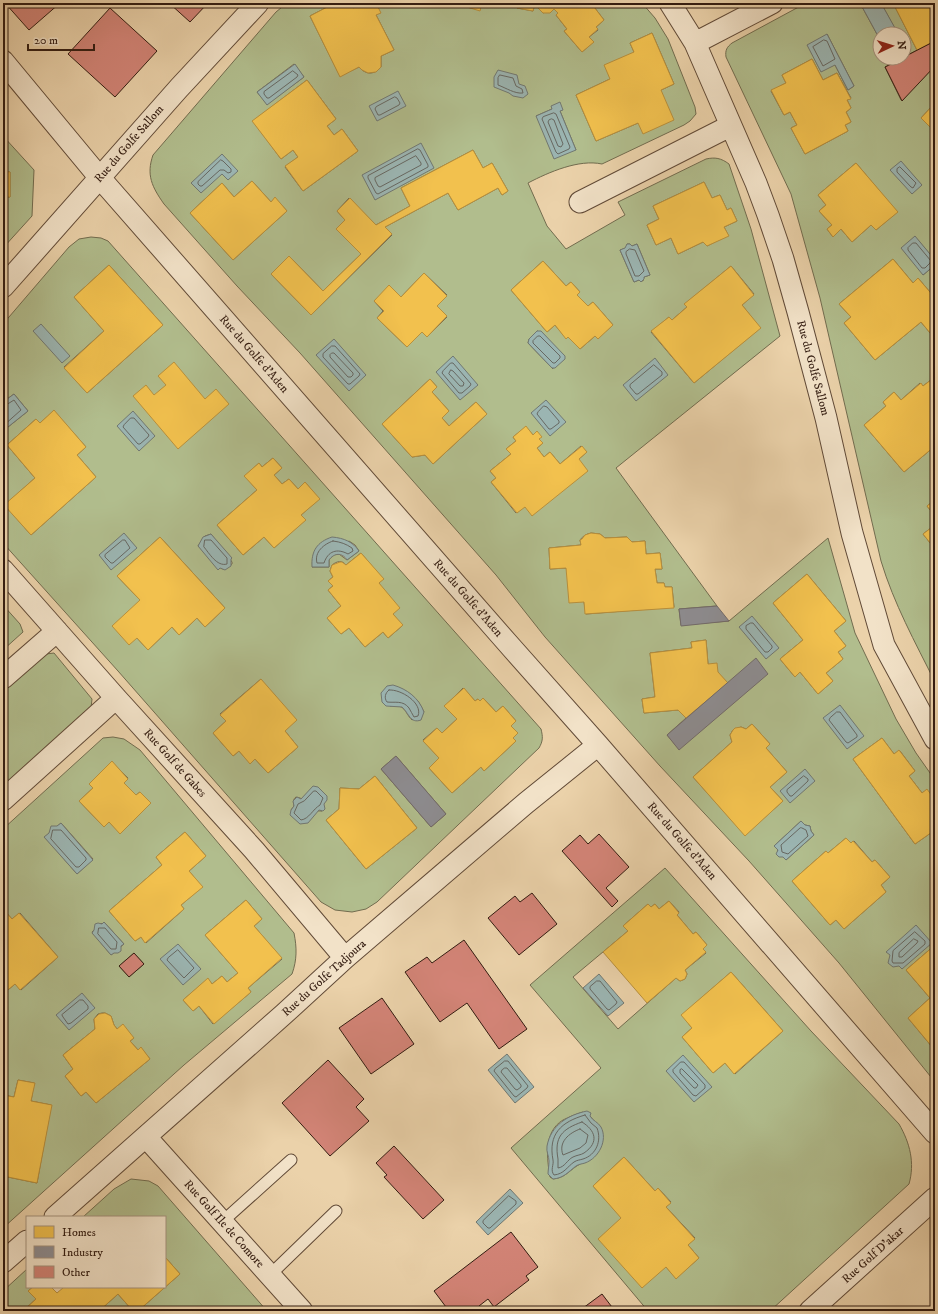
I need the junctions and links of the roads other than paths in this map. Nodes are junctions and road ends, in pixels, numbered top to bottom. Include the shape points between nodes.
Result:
1 (258, 3) edge
2 (670, 3) edge
3 (772, 3) edge
4 (695, 43) junction
5 (3, 61) edge
6 (730, 126) junction
7 (100, 178) junction
8 (580, 202) dead end
9 (3, 287) edge
10 (3, 570) edge
11 (57, 631) junction
12 (3, 678) edge
13 (116, 698) junction
14 (935, 739) edge
15 (598, 745) junction
16 (3, 800) edge
17 (345, 958) junction
18 (935, 1133) edge
19 (146, 1137) junction
20 (291, 1160) dead end
21 (935, 1198) edge
22 (336, 1211) dead end
23 (56, 1216) edge
24 (222, 1222) junction
25 (26, 1242) edge
26 (3, 1262) edge
27 (270, 1275) junction
28 (302, 1311) edge
29 (810, 1311) edge

1 - 7 street, Rue du Golfe Sallom
2 - 4 street, Rue du Golfe Sallom
3 - 4 street
4 - 6 street, Rue du Golfe Sallom
5 - 7 street, Rue du Golfe d'Aden
6 - 8 street
6 - 14 street, Rue du Golfe Sallom via 756,183 783,259 826,418 852,533 884,645
7 - 9 street, Rue du Golfe Sallom
7 - 15 street, Rue du Golfe d'Aden
10 - 11 street, Rue Golf de Gabes
11 - 12 street
11 - 13 street, Rue Golf de Gabes
13 - 16 street
13 - 17 street, Rue Golf de Gabes via 250,845
15 - 17 street, Rue du Golfe Tadjoura via 526,803
15 - 18 street, Rue du Golfe d'Aden
17 - 19 street, Rue du Golfe Tadjoura
19 - 23 street, Rue du Golfe Tadjoura
19 - 24 street, Rue Golf Ile de Comore
20 - 24 lane
21 - 29 street, Rue Golf D'akar
22 - 27 lane
24 - 27 street, Rue Golf Ile de Comore
25 - 26 street
27 - 28 street, Rue Golf Ile de Comore

